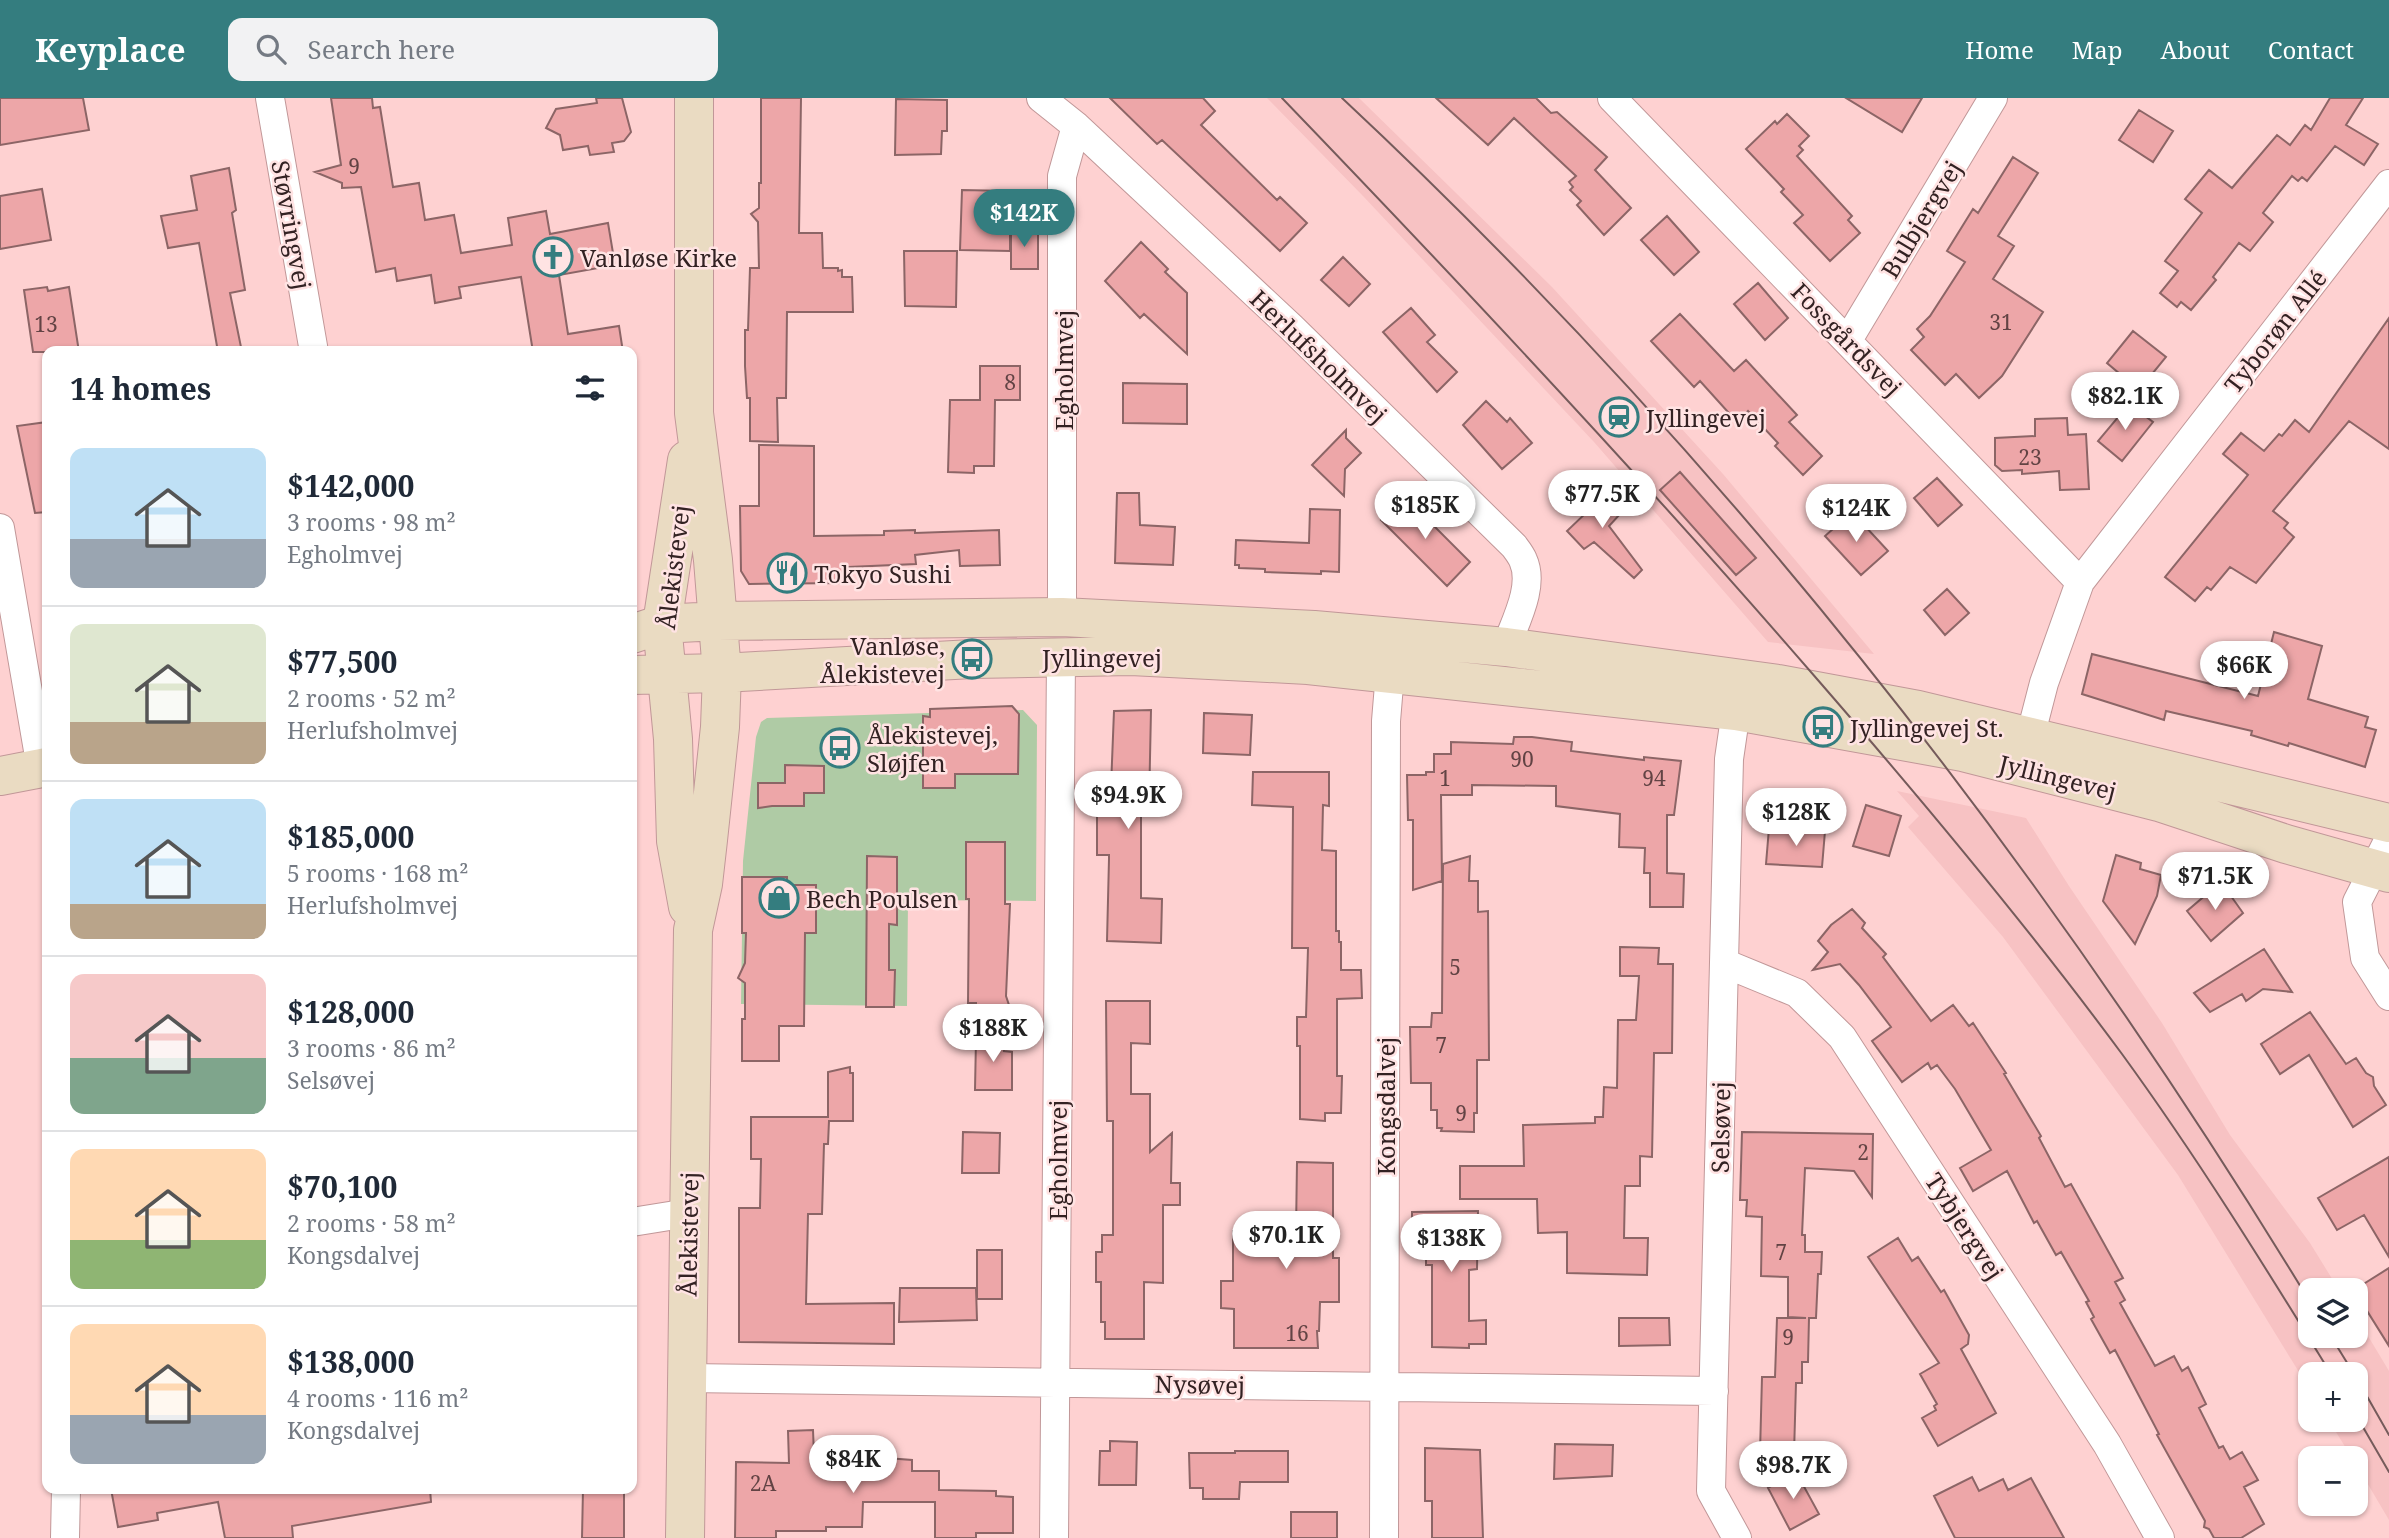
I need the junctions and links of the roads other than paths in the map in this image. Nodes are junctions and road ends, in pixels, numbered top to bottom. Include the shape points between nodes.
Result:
1 (270, 98) edge
2 (694, 98) edge
3 (1041, 98) edge
4 (1612, 98) edge
5 (1993, 98) edge
6 (1076, 126) junction
7 (2389, 184) edge
8 (1848, 340) junction
9 (313, 346) edge
10 (694, 413) junction
11 (0, 528) edge
12 (2080, 582) junction
13 (1062, 617) junction
14 (717, 621) junction
15 (647, 629) edge
16 (1506, 647) junction
17 (1061, 656) junction
18 (722, 673) junction
19 (1390, 673) junction
20 (649, 675) edge
21 (1736, 711) junction
22 (2030, 737) junction
23 (42, 757) edge
24 (42, 768) edge
25 (0, 776) edge
26 (2389, 823) edge
27 (2384, 860) edge
28 (693, 930) junction
29 (1724, 963) junction
30 (2389, 996) edge
31 (688, 1213) junction
32 (637, 1221) edge
33 (687, 1378) junction
34 (1056, 1383) junction
35 (1384, 1387) junction
36 (1714, 1391) junction
37 (66, 1494) edge
38 (65, 1538) edge
39 (685, 1538) edge
40 (1054, 1538) edge
41 (1384, 1538) edge
42 (1737, 1538) edge
43 (2160, 1538) edge

1 - 9 street, Støvringvej
2 - 10 street, Ålekistevej
3 - 6 street, Herlufsholmvej
4 - 8 street, Fossgårdsvej
5 - 8 street, Bulbjergvej
6 - 13 street, Egholmvej via 1062,176
6 - 16 street, Herlufsholmvej via 1514,546 1524,561 1526,578
7 - 12 street, Tyborøn Allé
8 - 12 street, Fossgårdsvej
10 - 14 street, Ålekistevej
10 - 15 street, Ålekistevej
11 - 23 street
12 - 22 street, Tyborøn Allé
13 - 14 street, Jyllingevej
13 - 16 street, Jyllingevej via 1314,630
14 - 15 street, Jyllingevej
14 - 18 street, Ålekistevej
15 - 20 street, Ålekistevej
16 - 22 street, Jyllingevej via 1778,684
17 - 18 street, Jyllingevej
17 - 19 street, Jyllingevej via 1226,660
17 - 34 street, Egholmvej
18 - 20 street, Jyllingevej
18 - 28 street, Ålekistevej via 707,851
19 - 21 street, Jyllingevej
19 - 35 street, Kongsdalvej via 1386,720
20 - 28 street, Ålekistevej via 673,739 676,841
21 - 27 street, Jyllingevej via 1963,752 2159,802 2286,844
21 - 29 street, Selsøvej via 1729,759
22 - 26 street, Jyllingevej
24 - 25 street
27 - 30 street via 2357,902 2365,958
28 - 31 street, Ålekistevej
29 - 36 street, Selsøvej
29 - 43 street, Tybjergvej via 1797,993 1842,1037 2106,1444
31 - 32 street
31 - 33 street, Ålekistevej
33 - 34 street, Nysøvej
33 - 39 street, Ålekistevej
34 - 35 street, Nysøvej
34 - 40 street, Egholmvej
35 - 36 street, Nysøvej
35 - 41 street, Kongsdalvej
36 - 42 street, Selsøvej via 1711,1491
37 - 38 street

